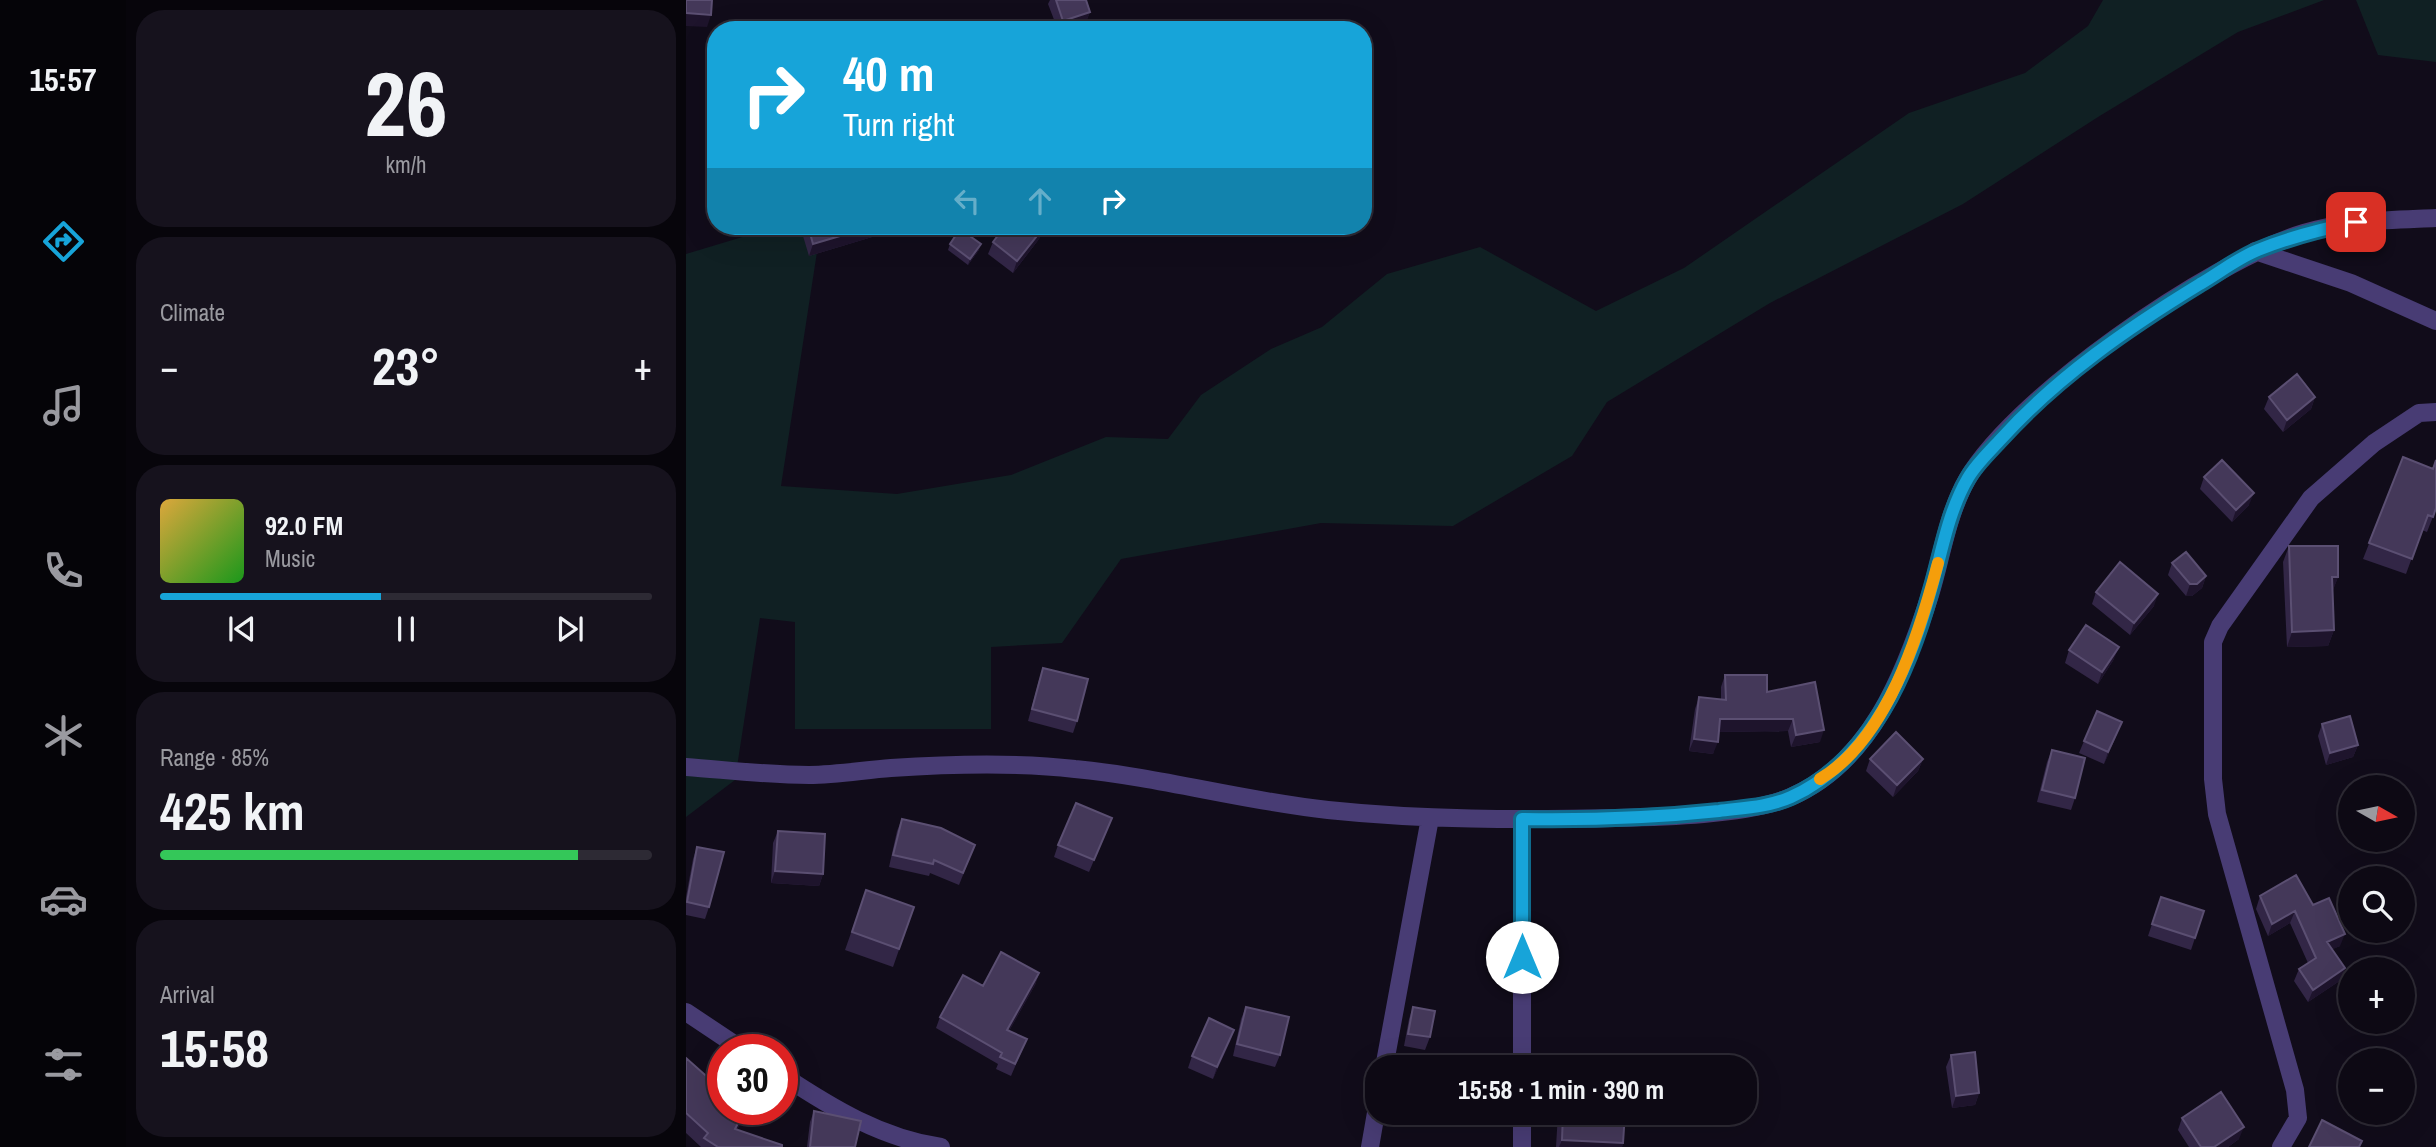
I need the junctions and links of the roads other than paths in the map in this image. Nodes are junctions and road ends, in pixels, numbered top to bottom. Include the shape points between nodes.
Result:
1 (2436, 218) edge
2 (2255, 251) junction
3 (2436, 320) edge
4 (2436, 412) edge
5 (686, 767) edge
6 (1430, 818) junction
7 (1522, 819) junction
8 (686, 1012) edge
9 (719, 1034) edge
10 (1386, 1055) edge
11 (1522, 1055) edge
12 (798, 1085) edge
13 (1374, 1125) edge
14 (1522, 1125) edge
15 (941, 1147) edge
16 (1370, 1147) edge
17 (1522, 1147) edge
18 (2281, 1147) edge

1 - 2 street via 2356,222 2305,233
2 - 3 street
2 - 7 street via 2134,324 2070,374 2015,424 1970,475 1950,518 1930,593 1890,697 1859,747 1829,774 1790,797 1762,805 1659,817
4 - 18 street via 2419,413 2374,443 2311,498 2213,642 2217,814 2295,1090 2298,1118
5 - 6 street via 811,775 989,765 1073,768 1326,810
6 - 7 street
6 - 10 street
7 - 11 street
8 - 9 street
12 - 15 street via 840,1113 910,1142
13 - 16 street
14 - 17 street

